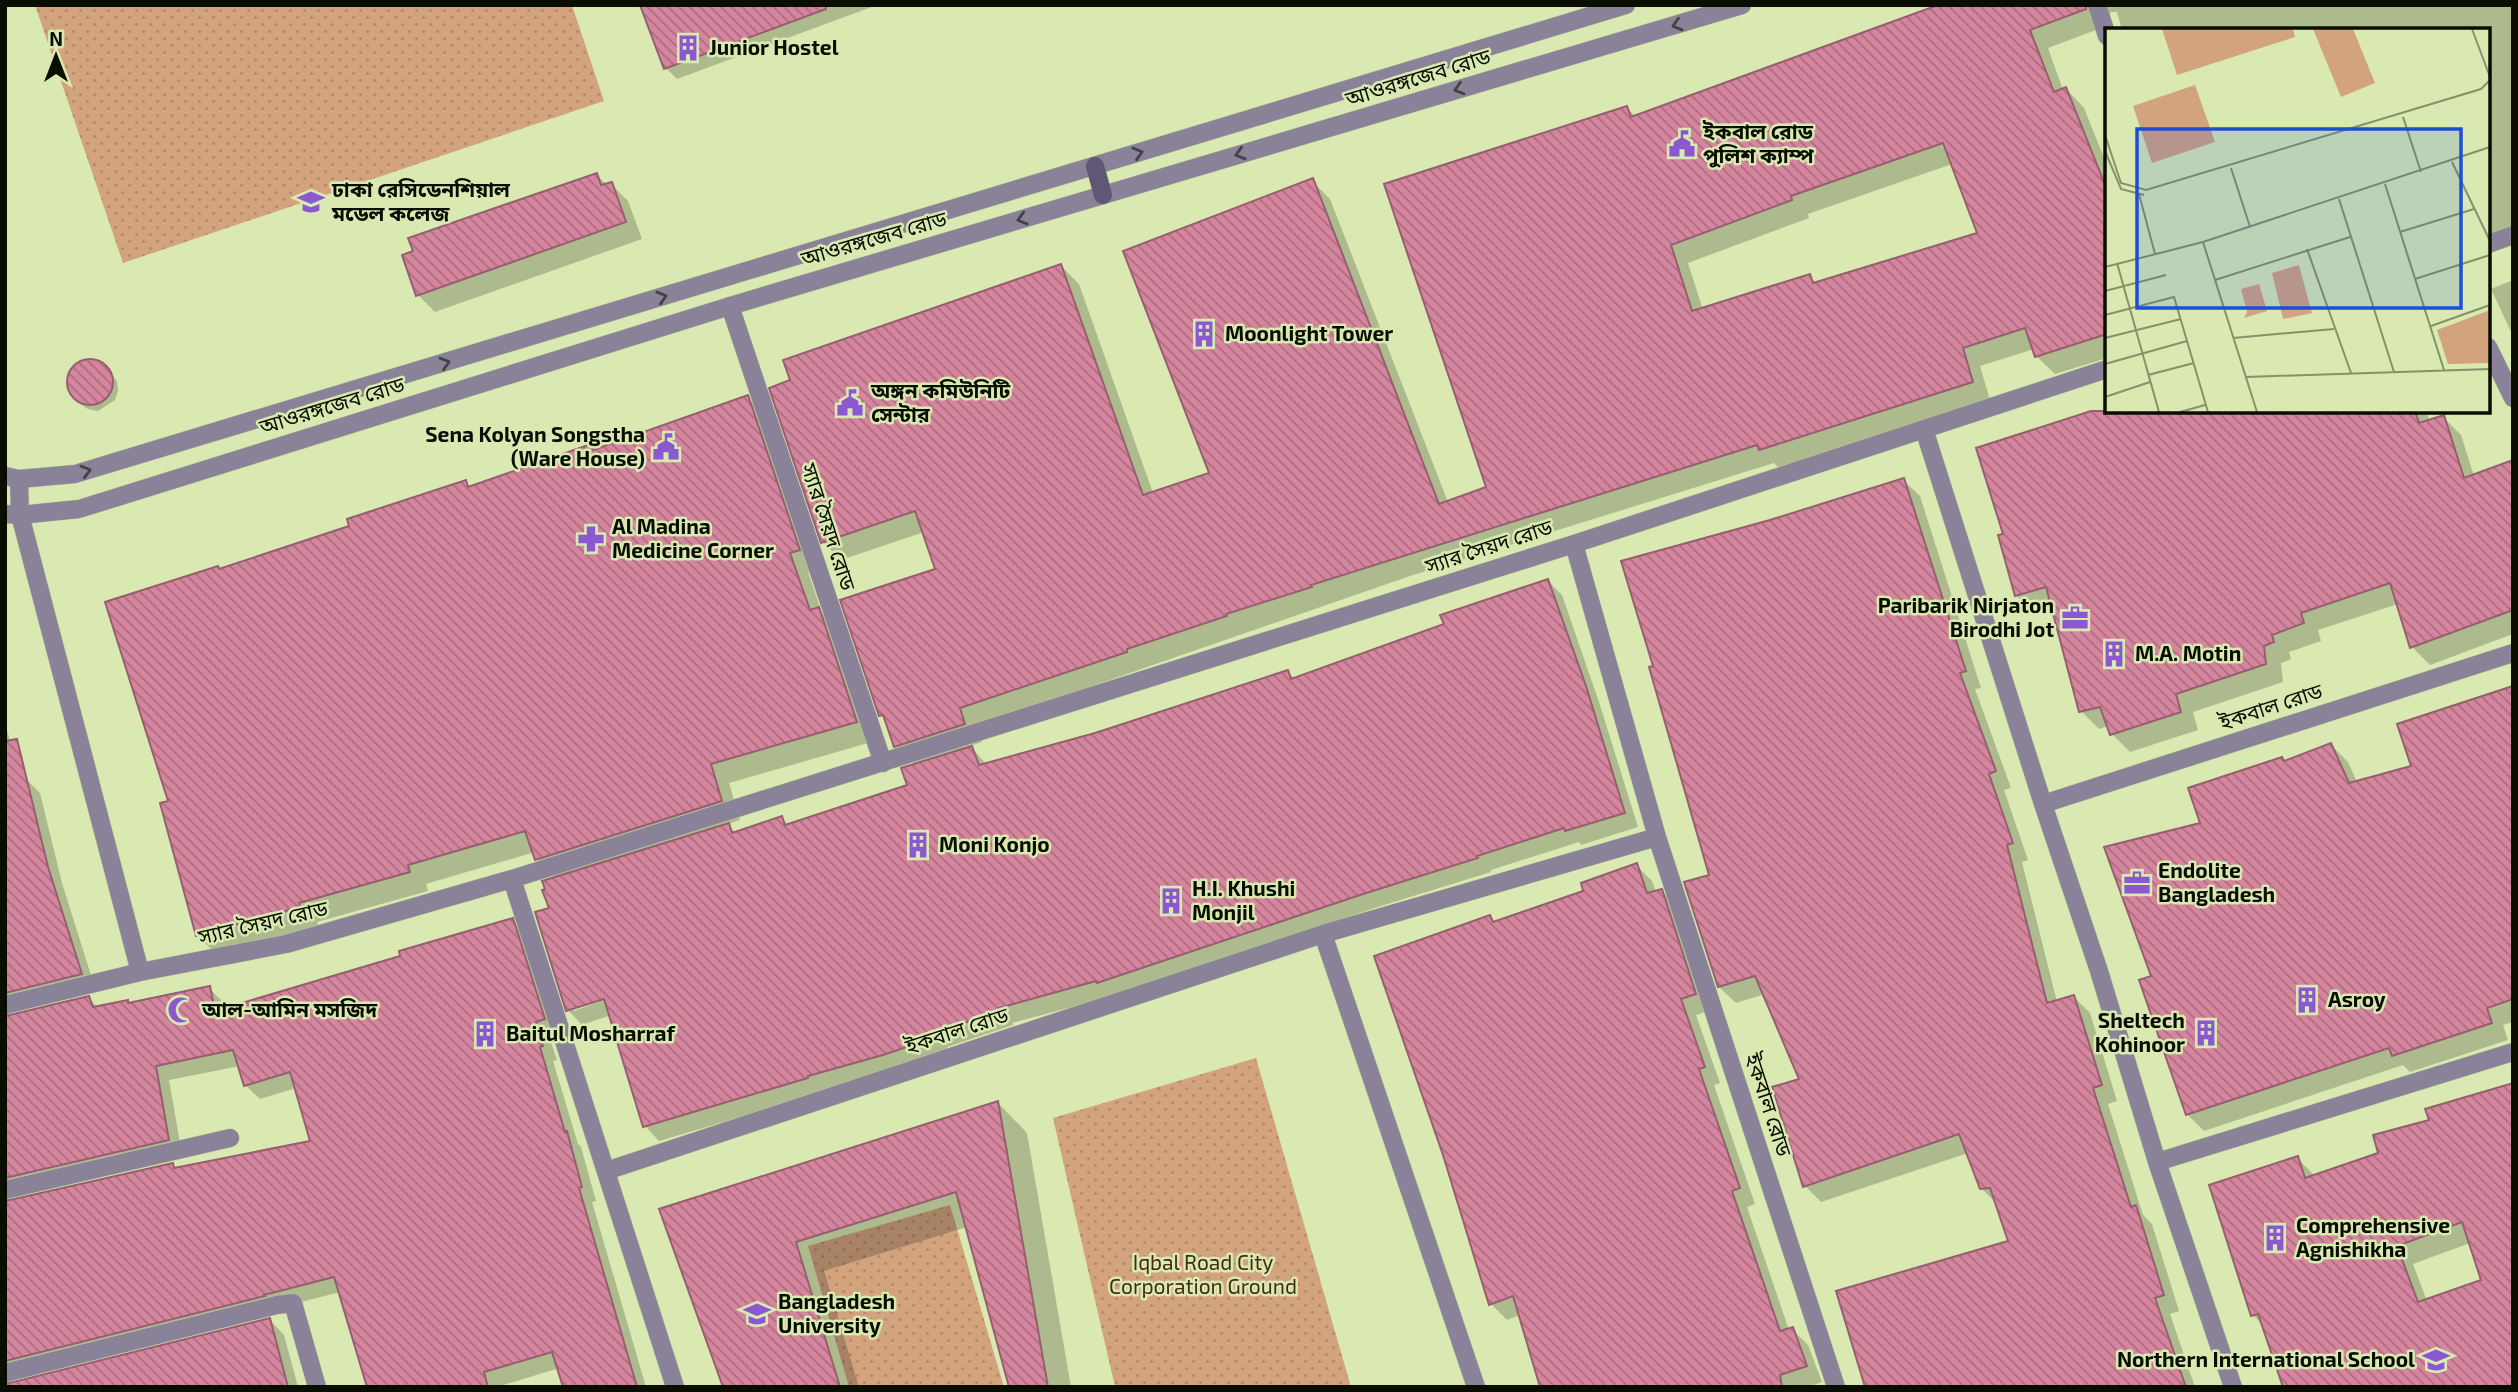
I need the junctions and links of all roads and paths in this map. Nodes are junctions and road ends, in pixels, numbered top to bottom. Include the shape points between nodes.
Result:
1 (1626, 5) edge
2 (1742, 5) edge
3 (2097, 5) edge
4 (2105, 30) edge
5 (1094, 166) junction
6 (1103, 195) junction
7 (2513, 234) edge
8 (2490, 243) edge
9 (730, 306) junction
10 (2490, 351) edge
11 (2105, 370) edge
12 (2513, 398) edge
13 (1924, 429) junction
14 (12, 478) edge
15 (13, 514) edge
16 (1574, 544) junction
17 (2513, 653) edge
18 (883, 763) junction
19 (2043, 804) junction
20 (1657, 837) junction
21 (512, 879) junction
22 (1324, 934) junction
23 (140, 972) junction
24 (5, 1005) edge
25 (2513, 1052) edge
26 (230, 1138) dead end
27 (2157, 1162) junction
28 (606, 1171) junction
29 (5, 1190) edge
30 (5, 1373) edge
31 (317, 1387) edge
32 (675, 1387) edge
33 (1476, 1387) edge
34 (1836, 1387) edge
35 (2233, 1387) edge

5 -> 1 street, আওরঙ্গজেব রোড
2 -> 6 street, আওরঙ্গজেব রোড
3 - 4 street
5 - 6 main road
14 -> 5 street, আওরঙ্গজেব রোড via 75,474
6 -> 9 street, আওরঙ্গজেব রোড
7 - 8 street
9 - 15 street, আওরঙ্গজেব রোড via 79,509
9 - 18 street, স্যার সৈয়দ রোড
10 - 12 street
11 - 13 street, স্যার সৈয়দ রোড
13 - 16 street, স্যার সৈয়দ রোড
13 - 19 street
14 - 15 street
15 - 23 street
16 - 18 street, স্যার সৈয়দ রোড
16 - 20 street, ইকবাল রোড
17 - 19 street, ইকবাল রোড
18 - 21 street, স্যার সৈয়দ রোড
19 - 27 street
20 - 22 street, ইকবাল রোড
20 - 34 street, ইকবাল রোড
21 - 23 street, স্যার সৈয়দ রোড via 286,944
21 - 28 street
22 - 28 street, ইকবাল রোড
22 - 33 street
23 - 24 street, স্যার সৈয়দ রোড
25 - 27 street
26 - 29 street
27 - 35 street
28 - 32 street
30 - 31 street via 293,1303

